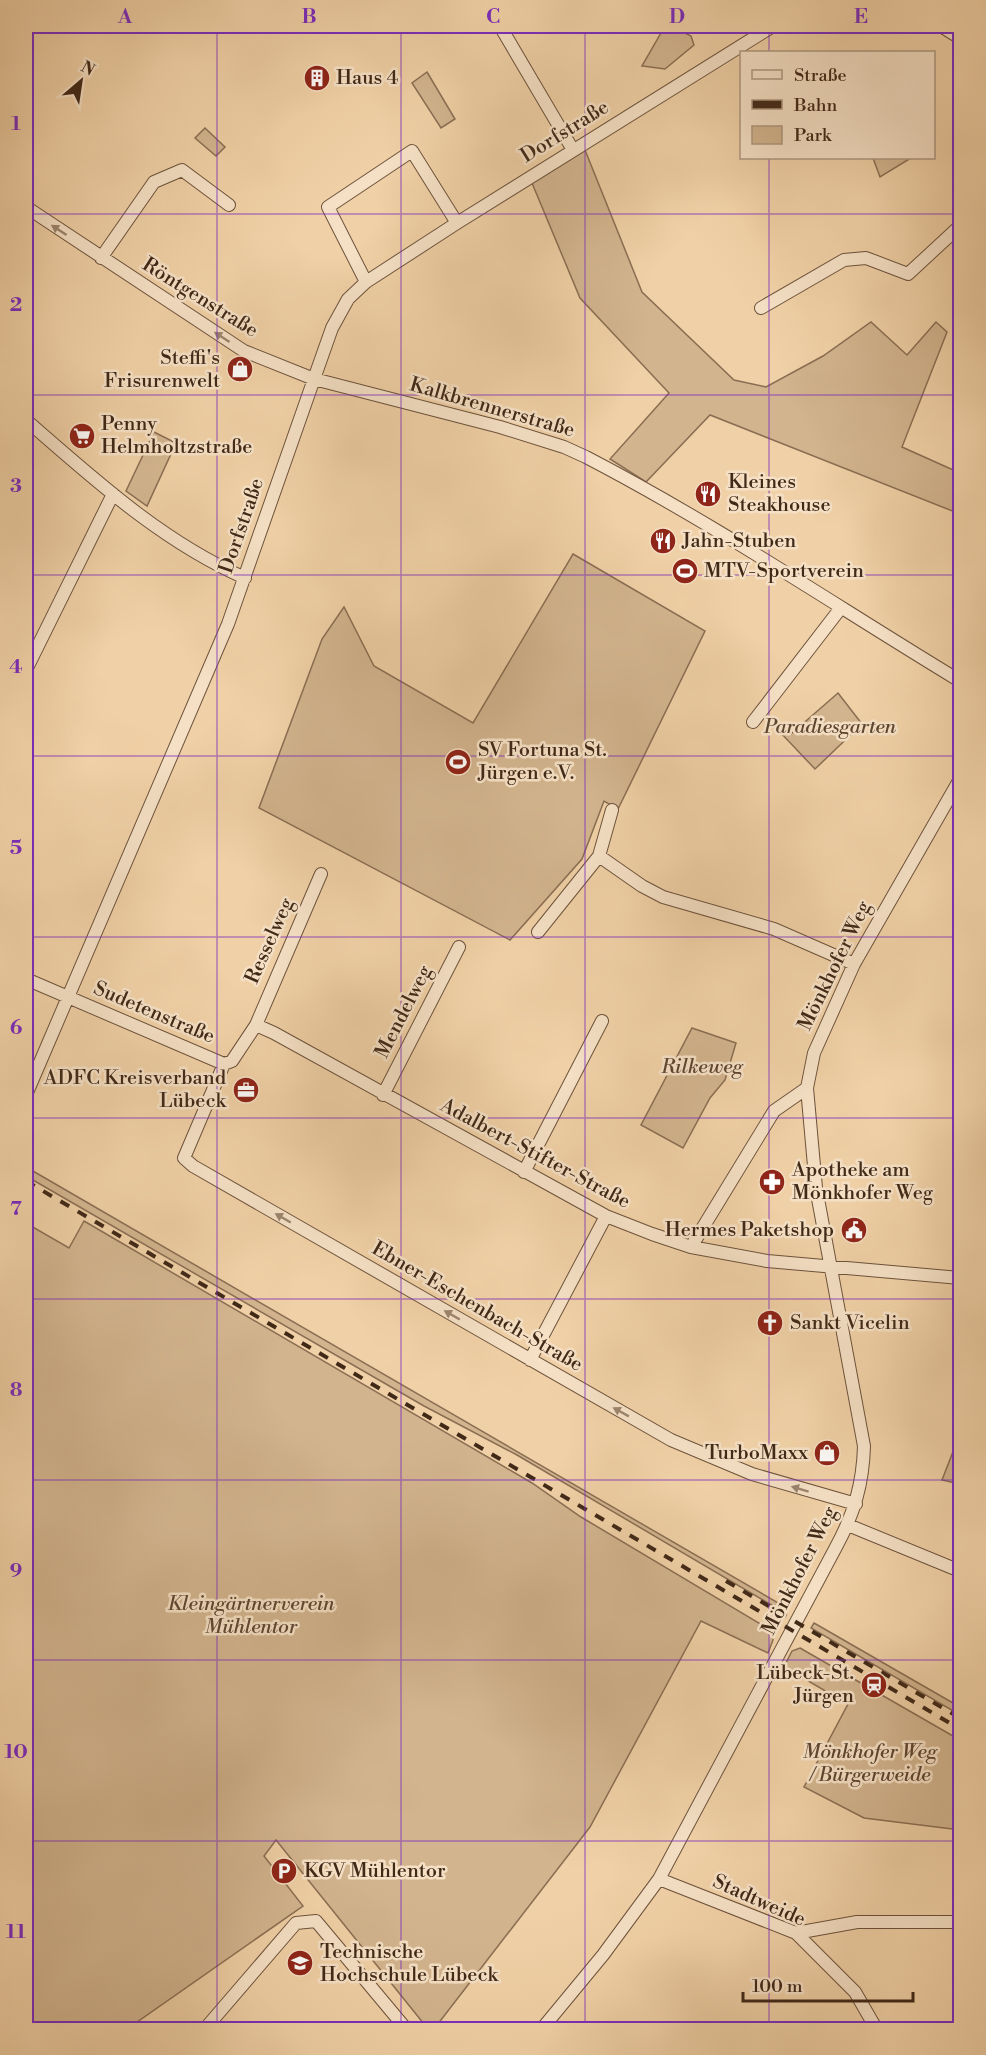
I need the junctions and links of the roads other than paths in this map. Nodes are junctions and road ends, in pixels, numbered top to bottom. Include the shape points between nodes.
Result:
1 (500, 26) edge
2 (773, 26) edge
3 (941, 26) edge
4 (960, 38) edge
5 (573, 150) junction
6 (229, 205) dead end
7 (26, 207) edge
8 (457, 223) junction
9 (960, 226) edge
10 (102, 258) junction
11 (366, 282) junction
12 (761, 308) dead end
13 (314, 379) junction
14 (26, 420) edge
15 (113, 494) junction
16 (245, 579) junction
17 (840, 609) junction
18 (26, 670) edge
19 (960, 681) edge
20 (753, 722) dead end
21 (960, 779) edge
22 (612, 810) dead end
23 (599, 856) junction
24 (321, 874) dead end
25 (538, 932) dead end
26 (459, 947) dead end
27 (854, 964) junction
28 (26, 979) edge
29 (69, 997) junction
30 (602, 1021) dead end
31 (256, 1025) junction
32 (224, 1064) junction
33 (807, 1088) junction
34 (26, 1095) edge
35 (383, 1095) junction
36 (524, 1172) junction
37 (606, 1216) junction
38 (691, 1246) junction
39 (831, 1266) junction
40 (960, 1278) edge
41 (530, 1360) junction
42 (856, 1504) junction
43 (848, 1525) junction
44 (960, 1571) edge
45 (658, 1879) junction
46 (960, 1922) edge
47 (796, 1933) junction
48 (204, 2030) edge
49 (407, 2030) edge
50 (541, 2030) edge
51 (878, 2030) edge

1 - 5 street
2 - 5 street, Dorfstraße
3 - 4 street
5 - 8 street, Dorfstraße
6 - 10 street via 182,170 154,182
10 -> 7 street, Röntgenstraße
8 - 11 street, Dorfstraße
8 - 11 street via 412,151 328,207
9 - 12 street via 908,274 866,258 844,260
13 -> 10 street, Röntgenstraße via 244,351
11 - 13 street, Dorfstraße via 348,299 332,328
13 - 16 street, Dorfstraße
13 - 17 street, Kalkbrennerstraße via 564,447 742,546
14 - 15 street
15 - 16 street via 175,542
15 - 18 street
16 - 29 street, Dorfstraße
17 - 19 street, Kalkbrennerstraße
17 - 20 street
21 - 27 street, Mönkhofer Weg
22 - 23 street
23 - 25 street
23 - 27 street via 663,897 774,929
24 - 31 street, Resselweg
26 - 35 street, Mendelweg
27 - 33 street, Mönkhofer Weg via 814,1053
28 - 29 street, Sudetenstraße
29 - 32 street, Sudetenstraße
29 - 34 street, Dorfstraße
30 - 36 street
31 - 32 street, Sudetenstraße via 232,1061
31 - 35 street, Adalbert-Stifter-Straße
41 -> 32 street, Ebner-Eschenbach-Straße via 184,1158
33 - 38 street via 774,1111
33 - 39 street, Mönkhofer Weg via 816,1188
35 - 36 street, Adalbert-Stifter-Straße
36 - 37 street, Adalbert-Stifter-Straße
37 - 38 street, Adalbert-Stifter-Straße
37 - 41 street
38 - 39 street, Adalbert-Stifter-Straße via 767,1261
39 - 40 street, Adalbert-Stifter-Straße
39 - 42 street, Mönkhofer Weg via 864,1446 863,1476
42 -> 41 street, Ebner-Eschenbach-Straße via 752,1474 671,1440
42 - 43 street, Mönkhofer Weg
43 - 44 street
43 - 45 street, Mönkhofer Weg
45 - 47 street, Stadtweide
45 - 50 street, Mönkhofer Weg via 603,1955
46 - 47 street via 857,1922
47 - 51 street, Stadtweide via 855,1992
48 - 49 street via 296,1923 315,1921

